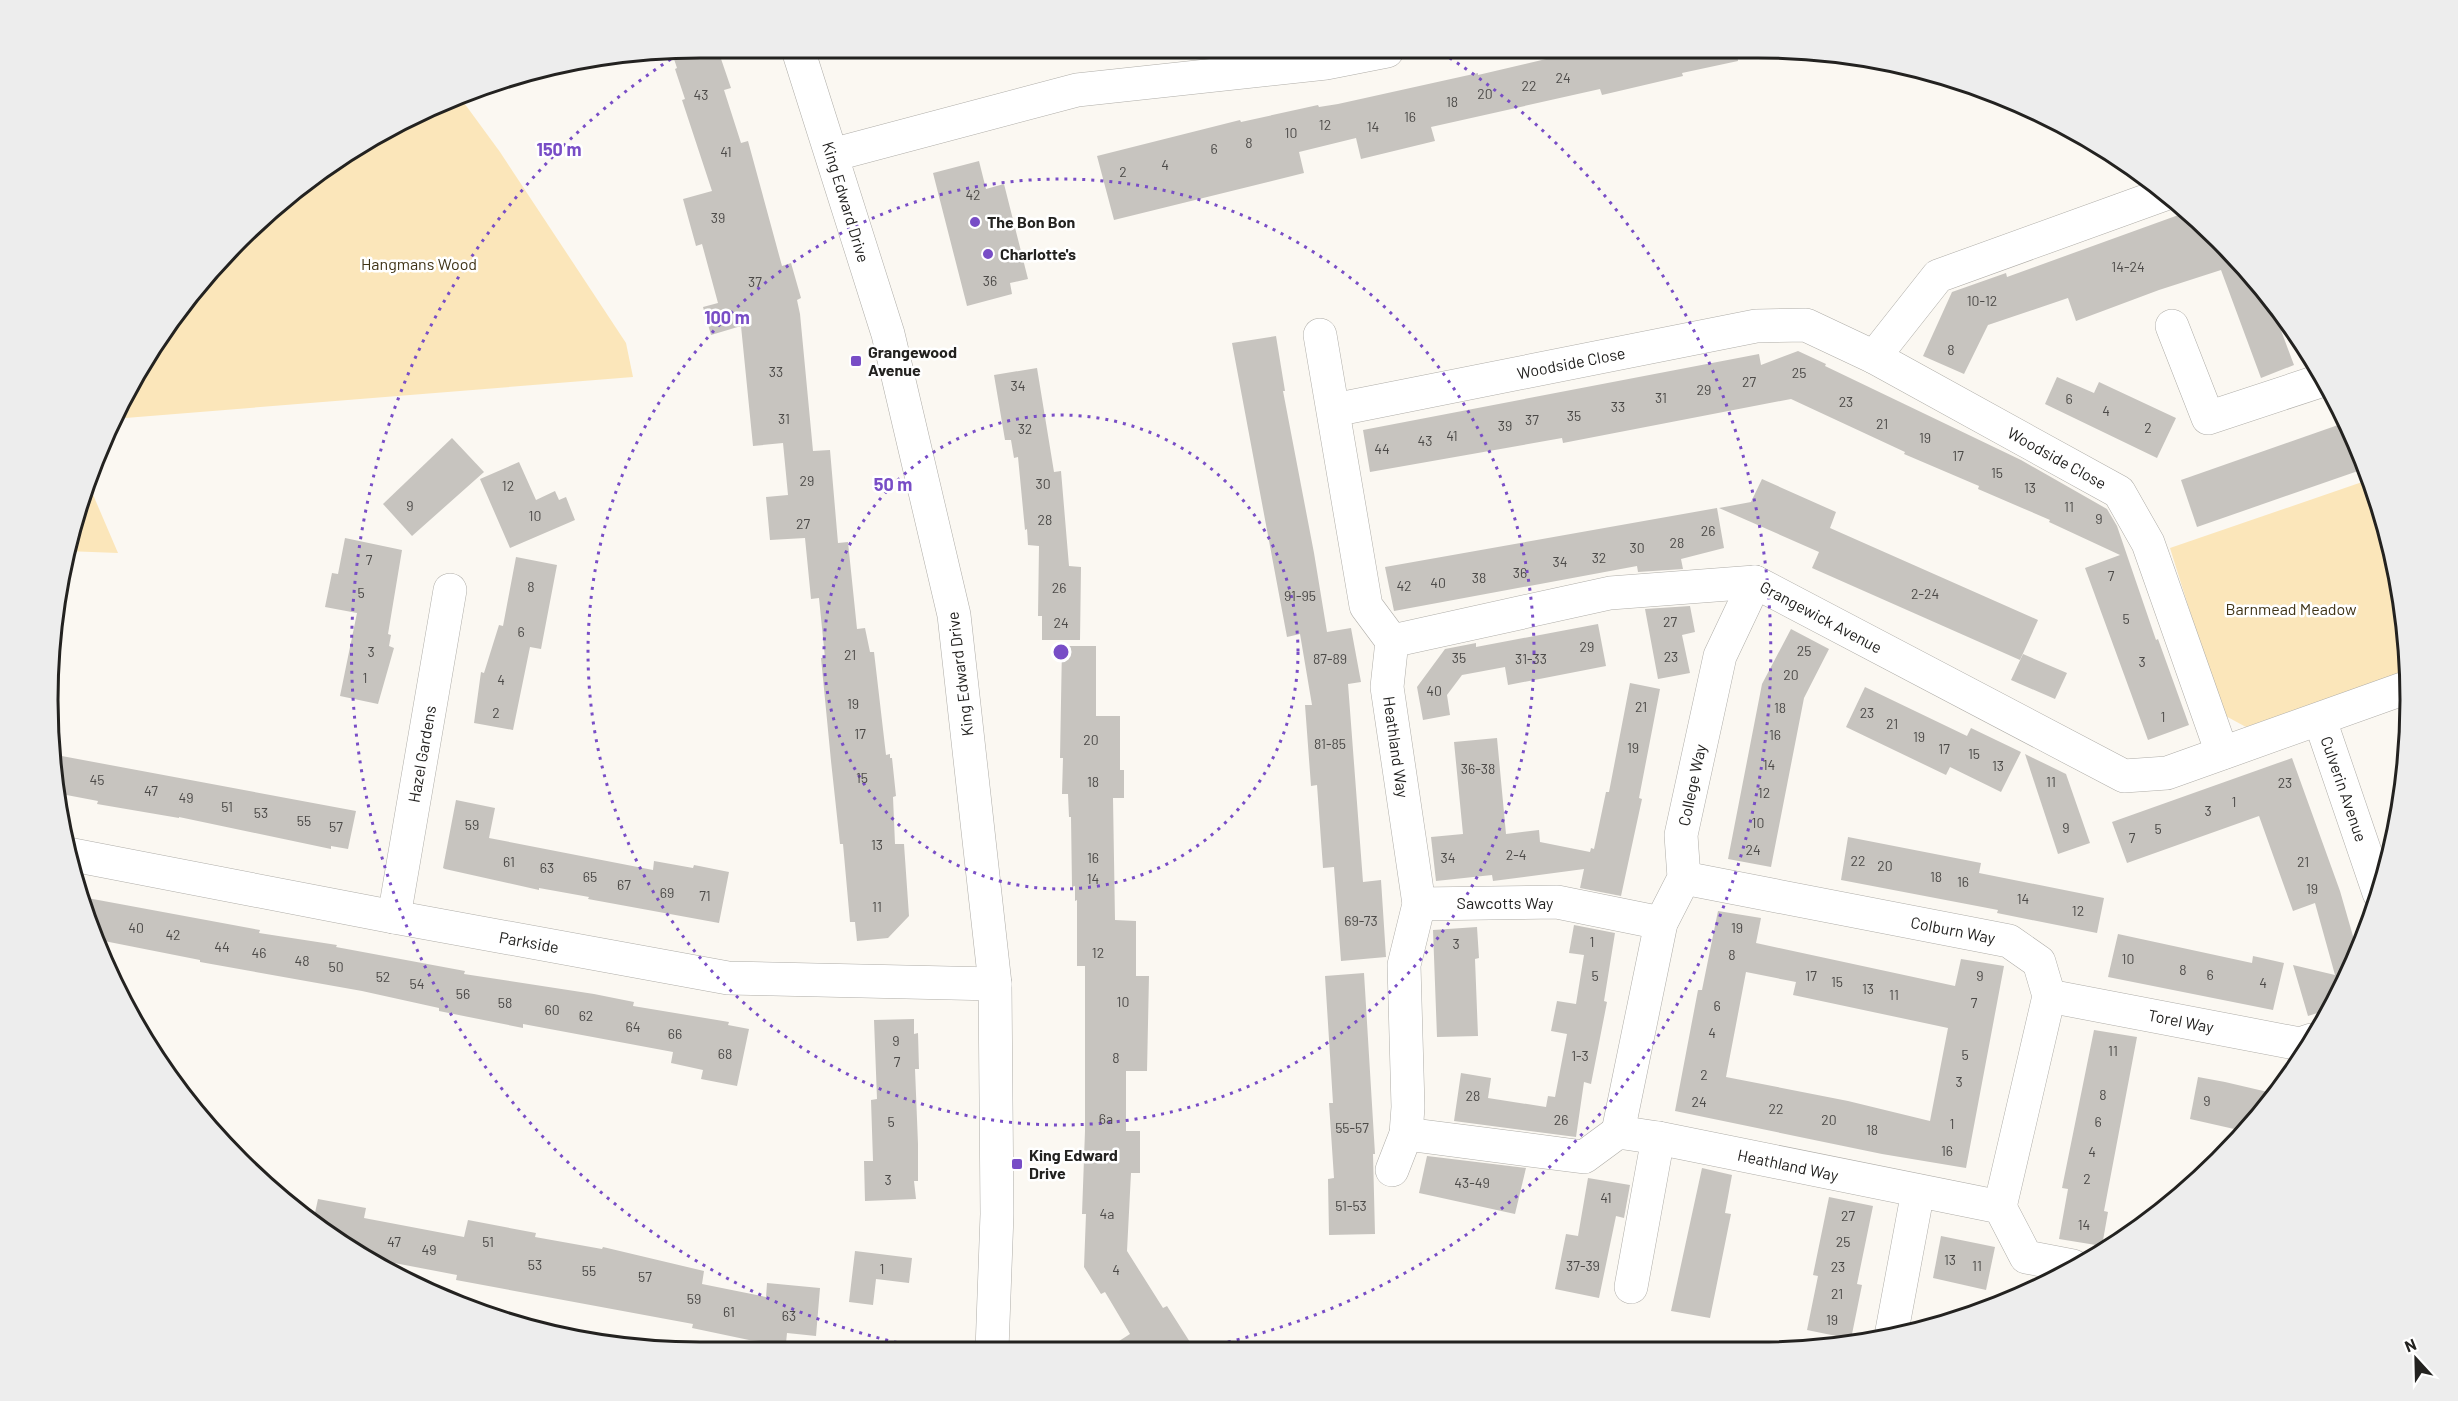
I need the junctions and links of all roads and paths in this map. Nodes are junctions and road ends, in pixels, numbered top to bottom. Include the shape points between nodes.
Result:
1 (801, 58) edge
2 (1317, 58) edge
3 (832, 155) junction
4 (2156, 197) edge
5 (2172, 326) dead end
6 (1320, 335) dead end
7 (1874, 357) junction
8 (2315, 383) edge
9 (1334, 410) junction
10 (1755, 582) junction
11 (450, 590) dead end
12 (1392, 641) junction
13 (2400, 690) edge
14 (2320, 720) junction
15 (2222, 753) junction
16 (78, 856) edge
17 (1684, 878) junction
18 (2374, 879) edge
19 (1419, 904) junction
20 (394, 917) junction
21 (1661, 923) junction
22 (994, 984) junction
23 (2049, 996) junction
24 (2299, 1044) edge
25 (1618, 1132) junction
26 (1406, 1134) junction
27 (1658, 1138) junction
28 (1392, 1170) dead end
29 (1918, 1191) junction
30 (2000, 1207) junction
31 (2063, 1264) edge
32 (1631, 1287) dead end
33 (1893, 1328) edge
34 (992, 1342) edge

1 - 3 street, King Edward Drive
2 - 3 street via 1077,90
3 - 22 street, King Edward Drive via 888,334 954,615
4 - 7 street via 1938,276
5 - 8 street via 2208,418
6 - 9 street
7 - 9 street, Woodside Close via 1806,325 1756,326
7 - 15 street, Woodside Close via 2119,492 2148,543
9 - 12 street via 1366,606
10 - 12 street, Grangewick Avenue via 1610,592
10 - 15 street, Grangewick Avenue via 2124,776 2167,773
10 - 17 street, College Way via 1720,656 1681,835
11 - 20 street, Hazel Gardens
12 - 19 street, Heathland Way via 1387,687
13 - 14 street, Grangewick Avenue
14 - 15 street, Grangewick Avenue
14 - 18 street, Culverin Avenue
16 - 20 street, Parkside
17 - 21 street
17 - 23 street, Colburn Way via 2009,941 2039,962
19 - 21 street, Sawcotts Way via 1557,902
19 - 26 street, Heathland Way via 1404,965
20 - 22 street, Parkside via 728,978
21 - 25 street
22 - 34 street, King Edward Drive via 997,1214
23 - 24 street, Torel Way
23 - 30 street, Colburn Way
25 - 26 street via 1584,1157
25 - 27 street, Heathland Way
26 - 28 street, Heathland Way
27 - 29 street, Heathland Way
27 - 32 street
29 - 30 street, Heathland Way
29 - 33 street
30 - 31 street via 2026,1257

